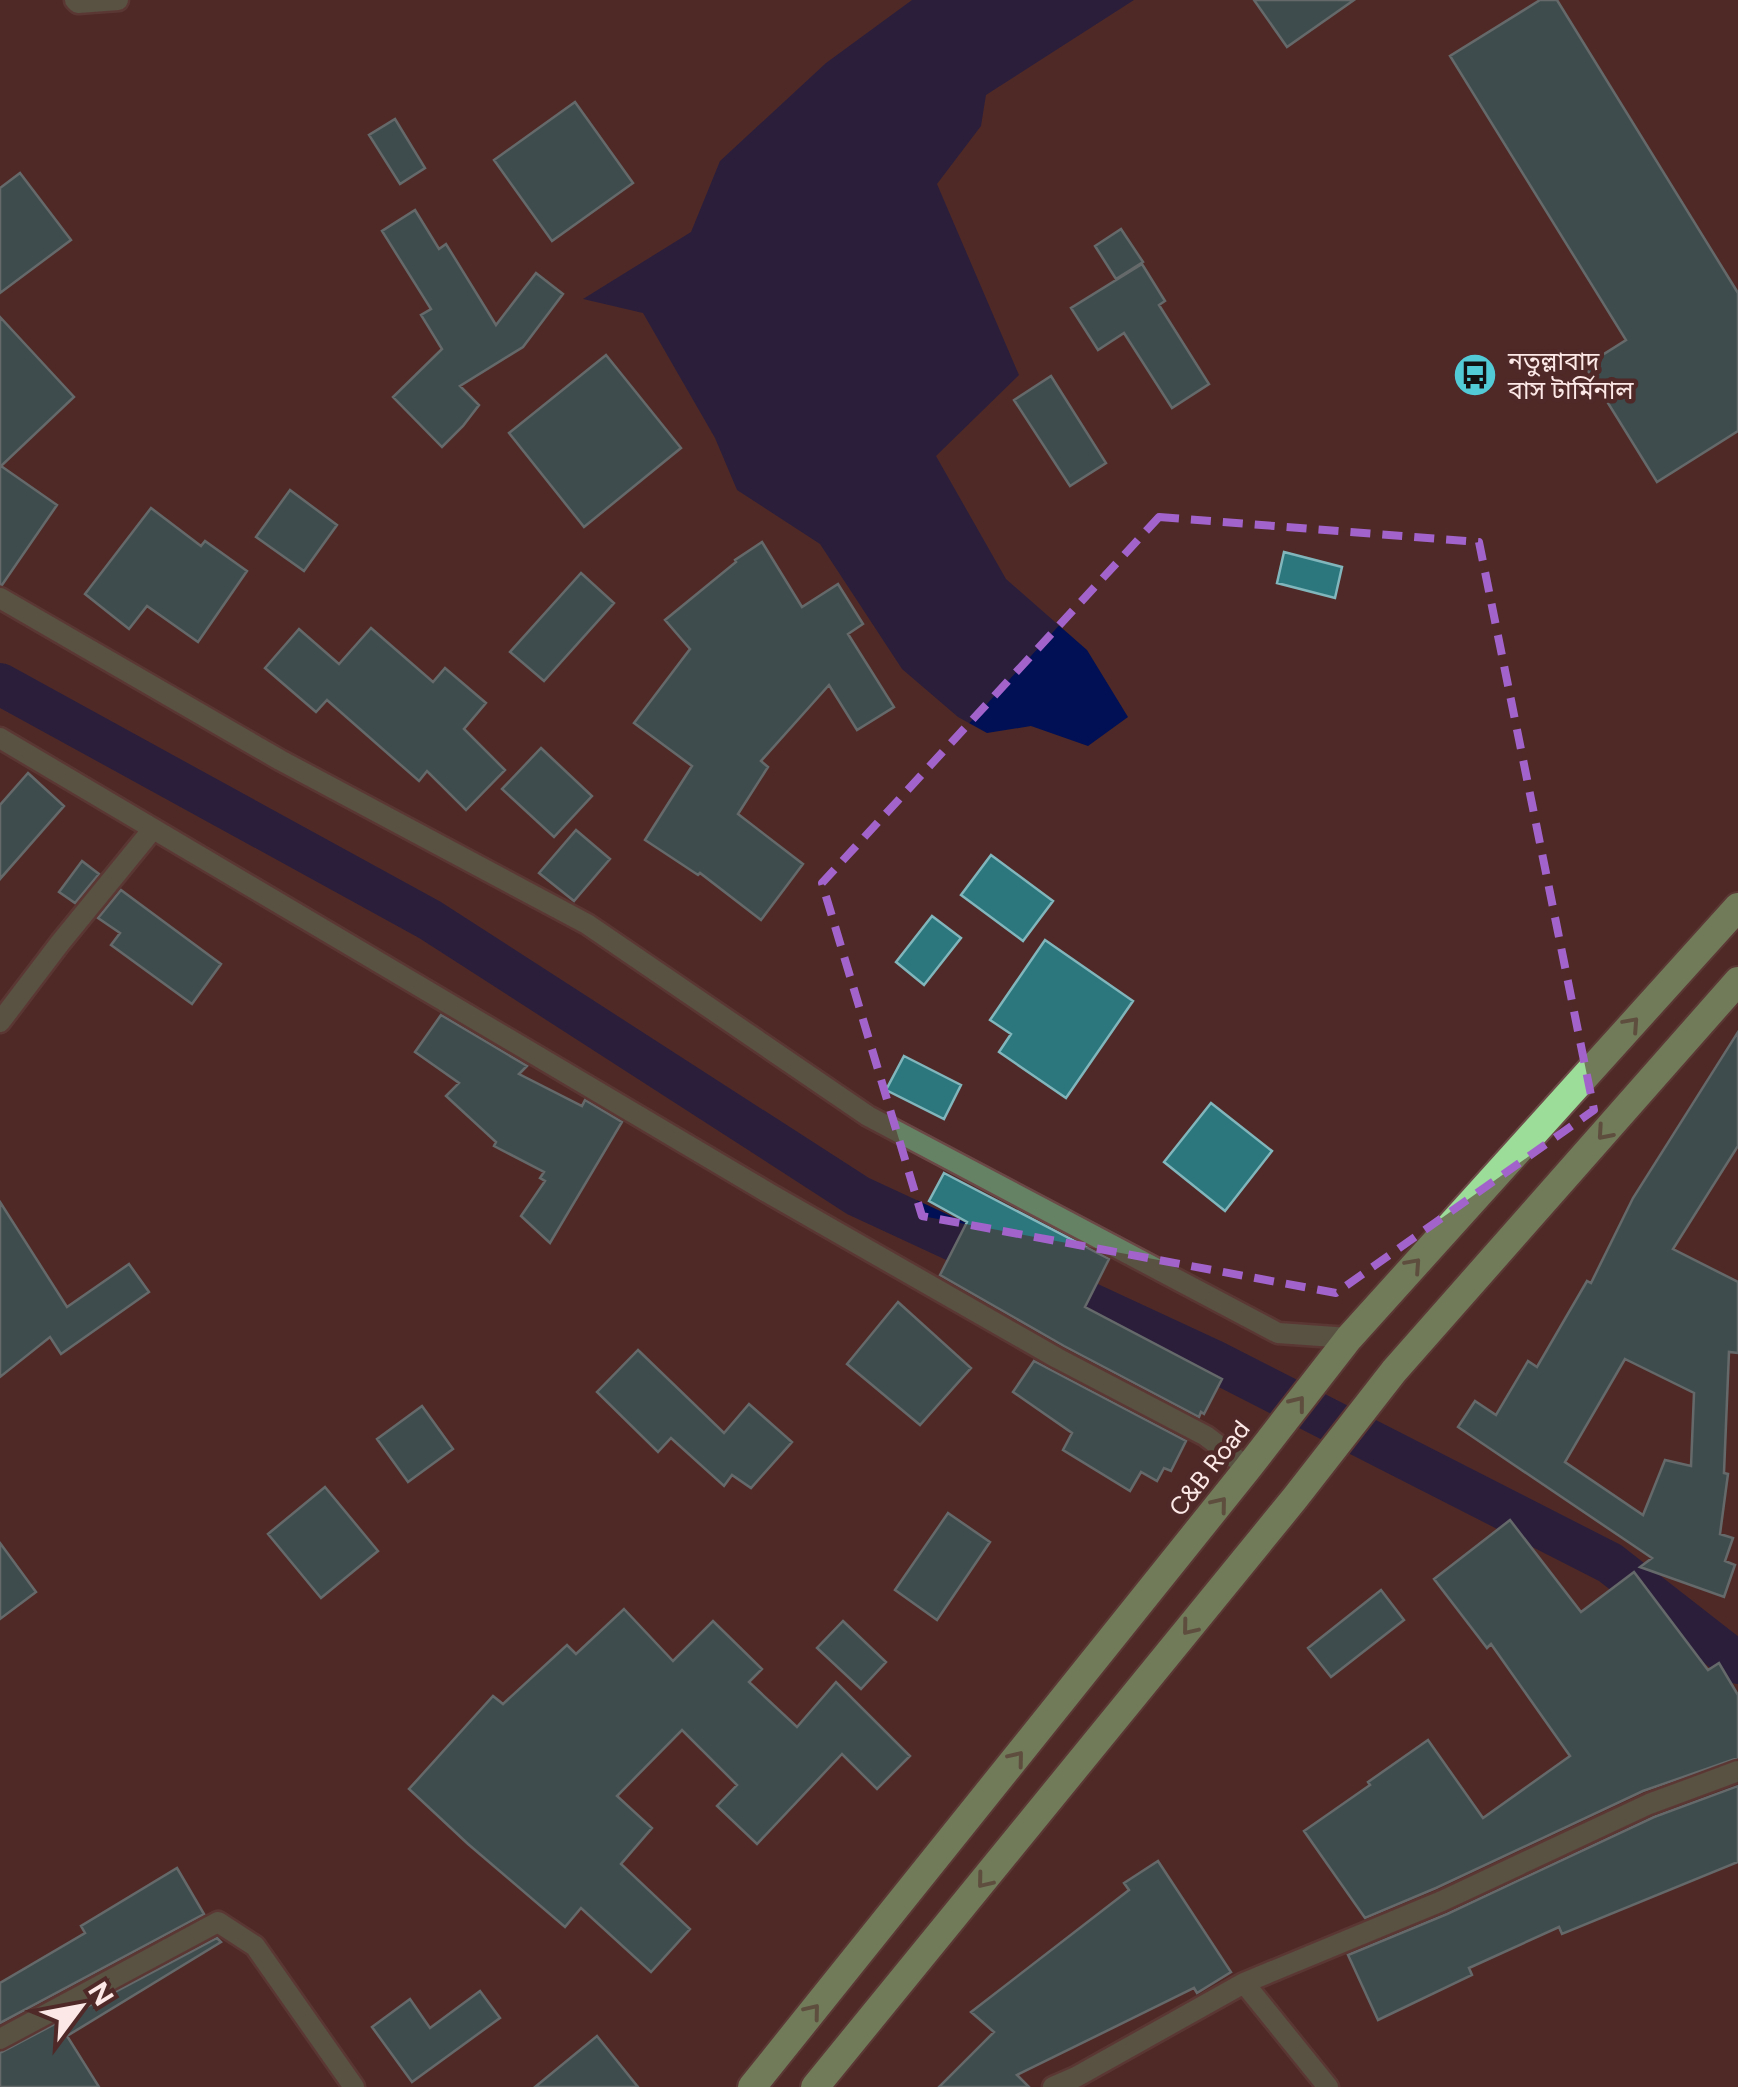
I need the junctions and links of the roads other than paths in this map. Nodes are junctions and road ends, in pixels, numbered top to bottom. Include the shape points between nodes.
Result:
1 (75, 0) edge
2 (118, 0) edge
3 (0, 598) edge
4 (0, 738) edge
5 (154, 829) junction
6 (1738, 907) edge
7 (1738, 981) edge
8 (0, 1022) edge
9 (1349, 1338) junction
10 (1248, 1468) junction
11 (1738, 1771) edge
12 (1244, 1983) junction
13 (0, 2038) edge
14 (354, 2087) edge
15 (752, 2087) edge
16 (815, 2087) edge
17 (1052, 2087) edge
18 (1328, 2087) edge

1 - 2 street
3 - 9 street via 280,760 587,924 868,1116 1278,1333
4 - 5 street
5 - 8 street
5 - 10 street via 789,1204 1206,1436
9 -> 6 highway, C&B Road
7 -> 16 highway via 1394,1371
10 -> 9 highway, C&B Road
15 -> 10 highway, C&B Road
11 - 12 street
12 - 17 street
12 - 18 street
13 - 14 street via 218,1922 255,1946

